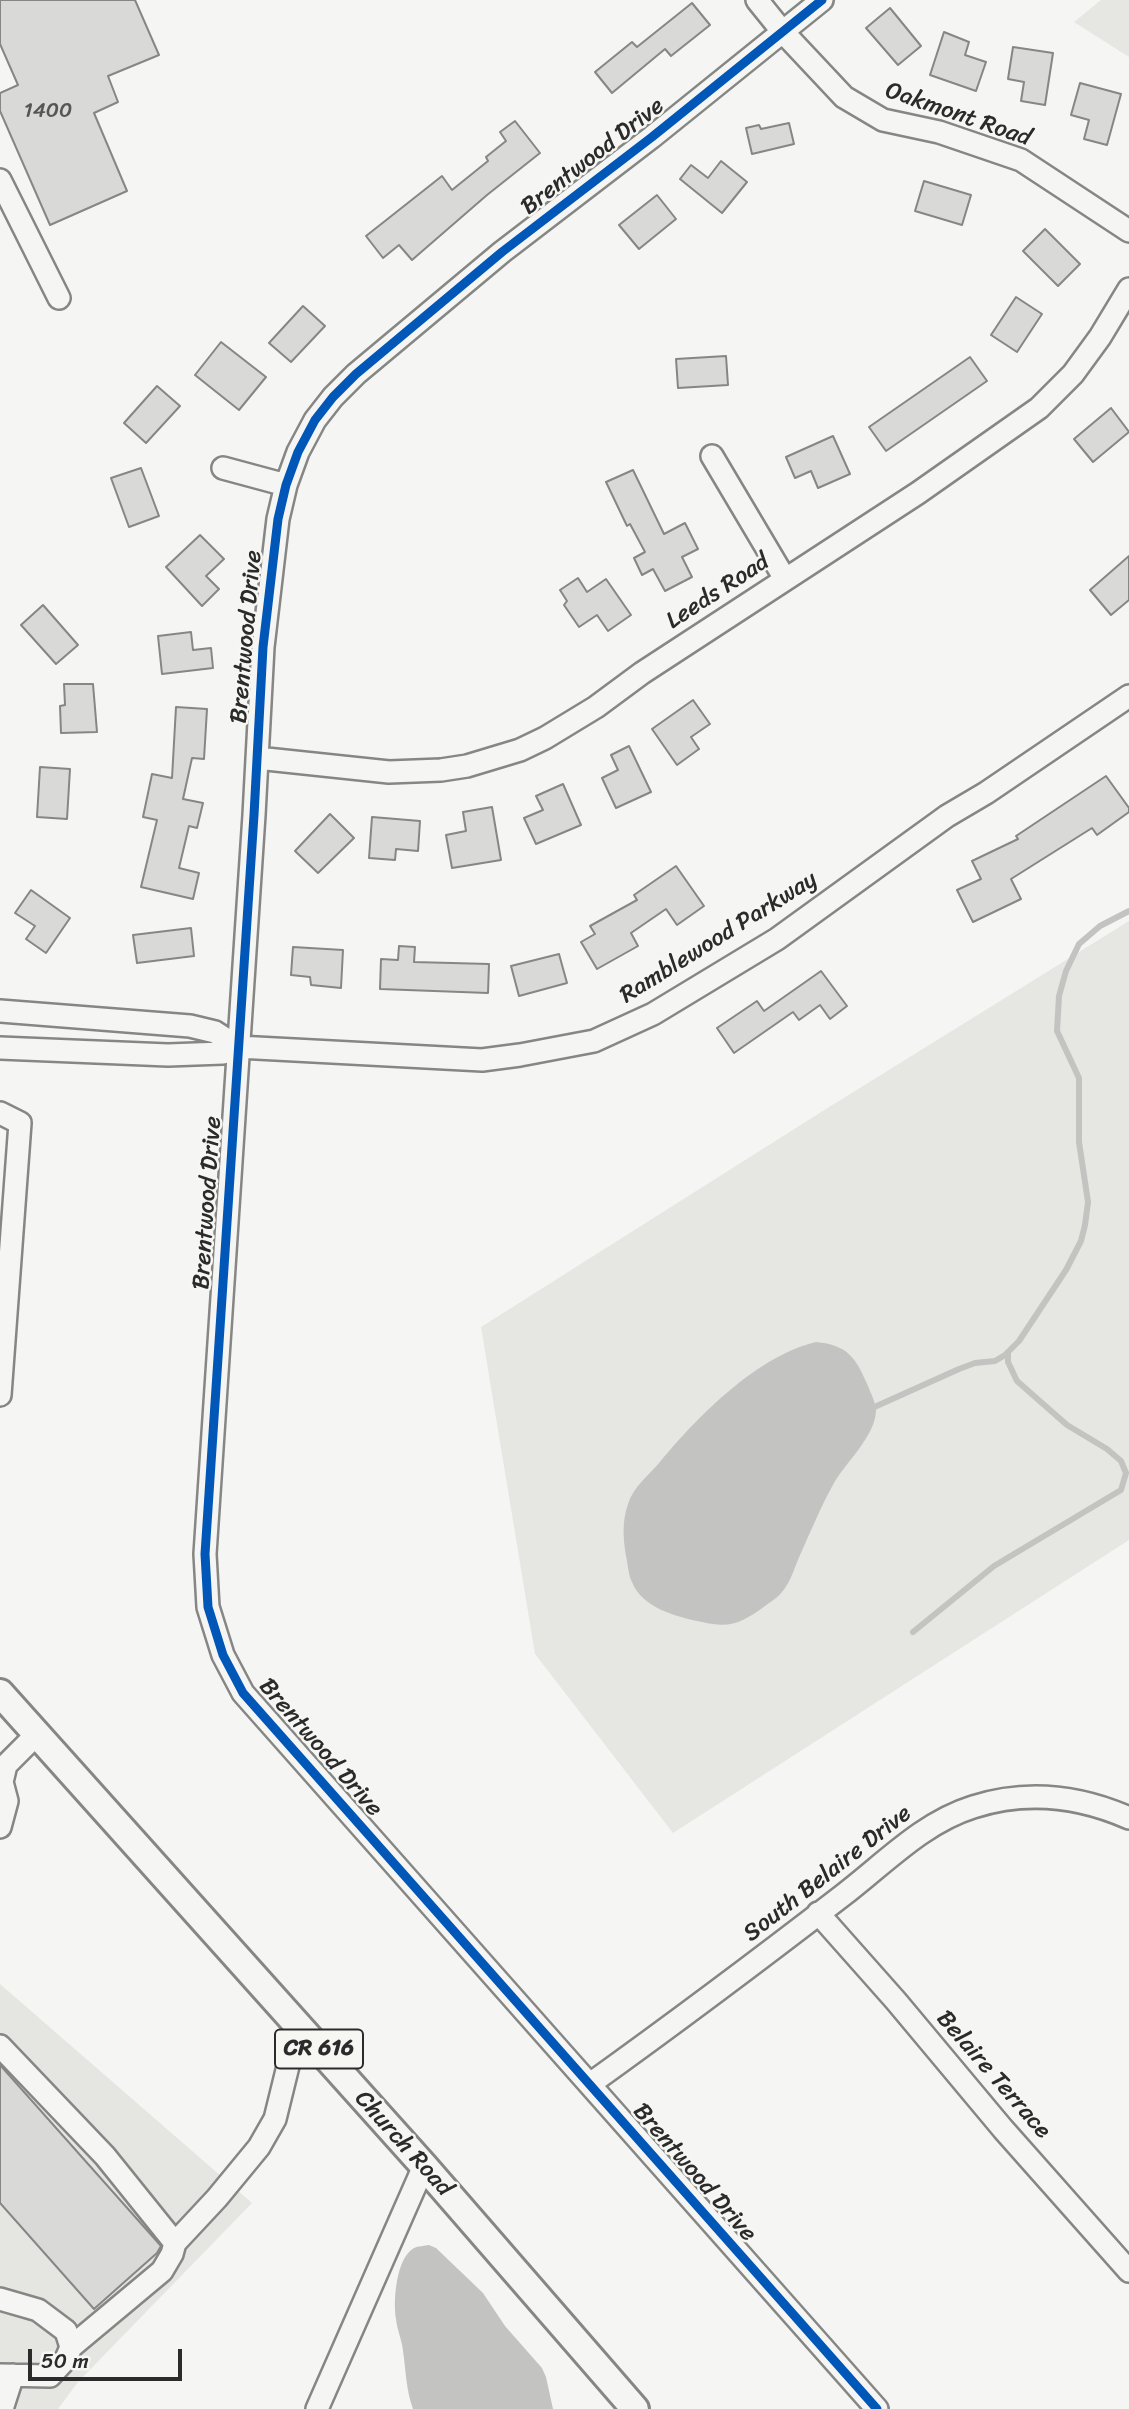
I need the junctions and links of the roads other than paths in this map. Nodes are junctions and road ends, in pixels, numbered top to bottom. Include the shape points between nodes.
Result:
1 (757, 0) edge
2 (822, 0) edge
3 (782, 31) junction
4 (0, 180) edge
5 (1129, 231) edge
6 (1129, 289) edge
7 (59, 298) dead end
8 (712, 456) dead end
9 (223, 468) dead end
10 (286, 485) junction
11 (785, 579) junction
12 (1129, 696) edge
13 (257, 758) junction
14 (0, 1011) edge
15 (238, 1047) junction
16 (0, 1048) edge
17 (0, 1113) edge
18 (0, 1395) edge
19 (0, 1693) edge
20 (37, 1734) junction
21 (1129, 1818) edge
22 (0, 1827) edge
23 (818, 1913) junction
24 (305, 2034) junction
25 (0, 2046) edge
26 (590, 2084) junction
27 (424, 2166) junction
28 (175, 2243) junction
29 (1129, 2271) edge
30 (0, 2299) edge
31 (71, 2347) junction
32 (7, 2375) edge
33 (2, 2409) edge
34 (317, 2409) edge
35 (635, 2409) edge
36 (877, 2409) edge

1 - 3 street, Oakmont Road
2 - 3 street, Brentwood Drive
3 - 5 street, Oakmont Road via 844,97 861,108 883,120 939,132 1021,160
3 - 10 street, Brentwood Drive via 356,374 315,420
4 - 7 street
6 - 11 street, Leeds Road via 1073,374 1039,408
8 - 11 street
9 - 10 street
10 - 13 street, Brentwood Drive via 272,554
11 - 13 street, Leeds Road via 589,712 520,750 441,770 403,772
12 - 15 street, Ramblewood Parkway via 947,816 777,939 653,1014 594,1041 482,1060
13 - 15 street, Brentwood Drive
14 - 15 street, Ramblewood Parkway via 190,1026 215,1032
15 - 16 street, Ramblewood Parkway via 223,1053 168,1055
15 - 26 street, Brentwood Drive via 205,1554 208,1607 223,1655 243,1693
17 - 18 street via 20,1123
19 - 20 main road, Church Road / CR 616
20 - 22 street via 6,1765 2,1782 7,1801
20 - 24 main road, Church Road / CR 616
21 - 23 street, South Belaire Drive via 1055,1797 974,1807 925,1830
23 - 26 street, South Belaire Drive
23 - 29 street, Belaire Terrace
24 - 27 main road, Church Road / CR 616
24 - 28 street via 290,2058 275,2119 259,2147
25 - 28 street via 104,2156
26 - 36 street, Brentwood Drive
27 - 34 street
27 - 35 main road, Church Road / CR 616
28 - 31 street via 162,2271
30 - 31 street via 38,2310 66,2331
31 - 32 street via 50,2376
32 - 33 street

